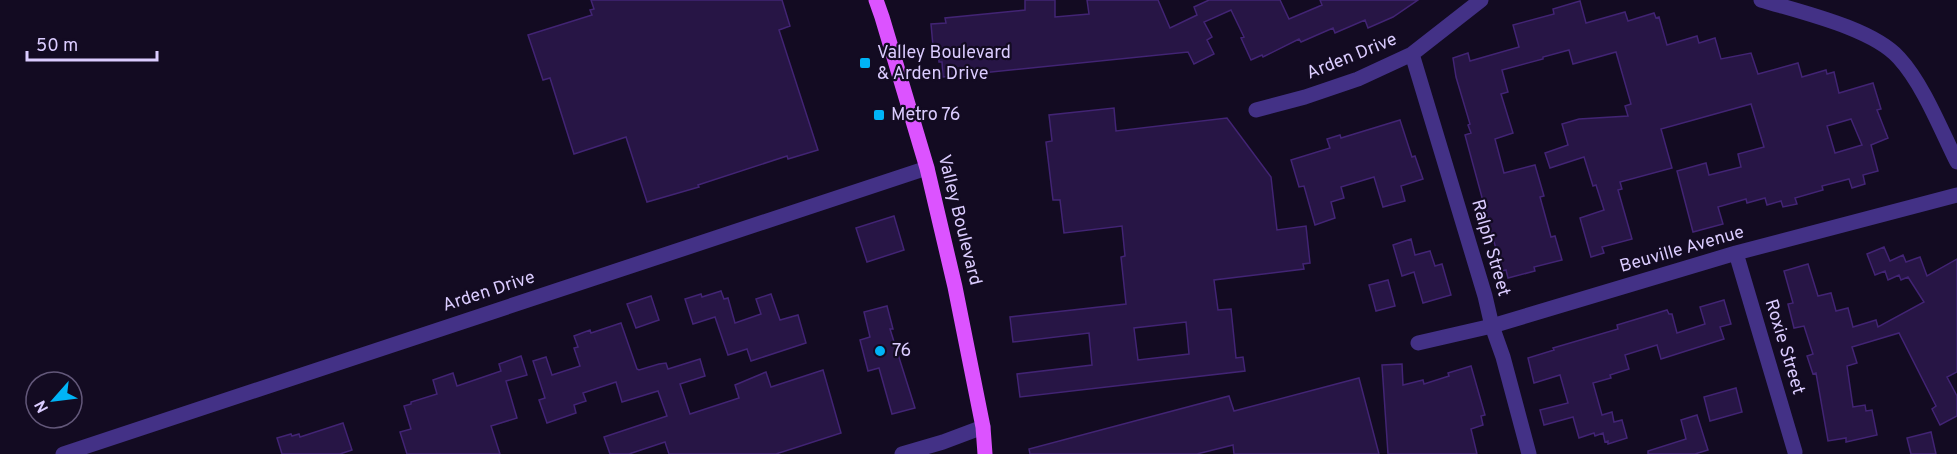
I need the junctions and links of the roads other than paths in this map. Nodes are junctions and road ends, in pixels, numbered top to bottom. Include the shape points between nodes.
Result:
1 (876, 0) edge
2 (1481, 0) edge
3 (1761, 0) edge
4 (1412, 54) junction
5 (1256, 110) dead end
6 (1957, 162) edge
7 (927, 168) junction
8 (1957, 195) edge
9 (1736, 253) junction
10 (1492, 326) junction
11 (1418, 344) dead end
12 (983, 427) junction
13 (86, 451) edge
14 (1796, 452) dead end
15 (63, 454) edge
16 (902, 454) edge
17 (985, 454) edge
18 (1529, 454) edge

1 - 7 main road, Valley Boulevard
2 - 4 street, Arden Drive
3 - 6 street via 1843,26 1879,42 1899,57 1917,82
4 - 5 street, Arden Drive via 1358,80
4 - 10 street, Ralph Street
7 - 12 main road, Valley Boulevard via 963,320
7 - 13 street, Arden Drive via 196,409
8 - 9 street, Beuville Avenue
9 - 10 street, Beuville Avenue
9 - 14 street, Roxie Street
10 - 11 street, Beuville Avenue
10 - 18 street, Ralph Street
12 - 16 street
12 - 17 main road, Valley Boulevard
13 - 15 street, Arden Drive

